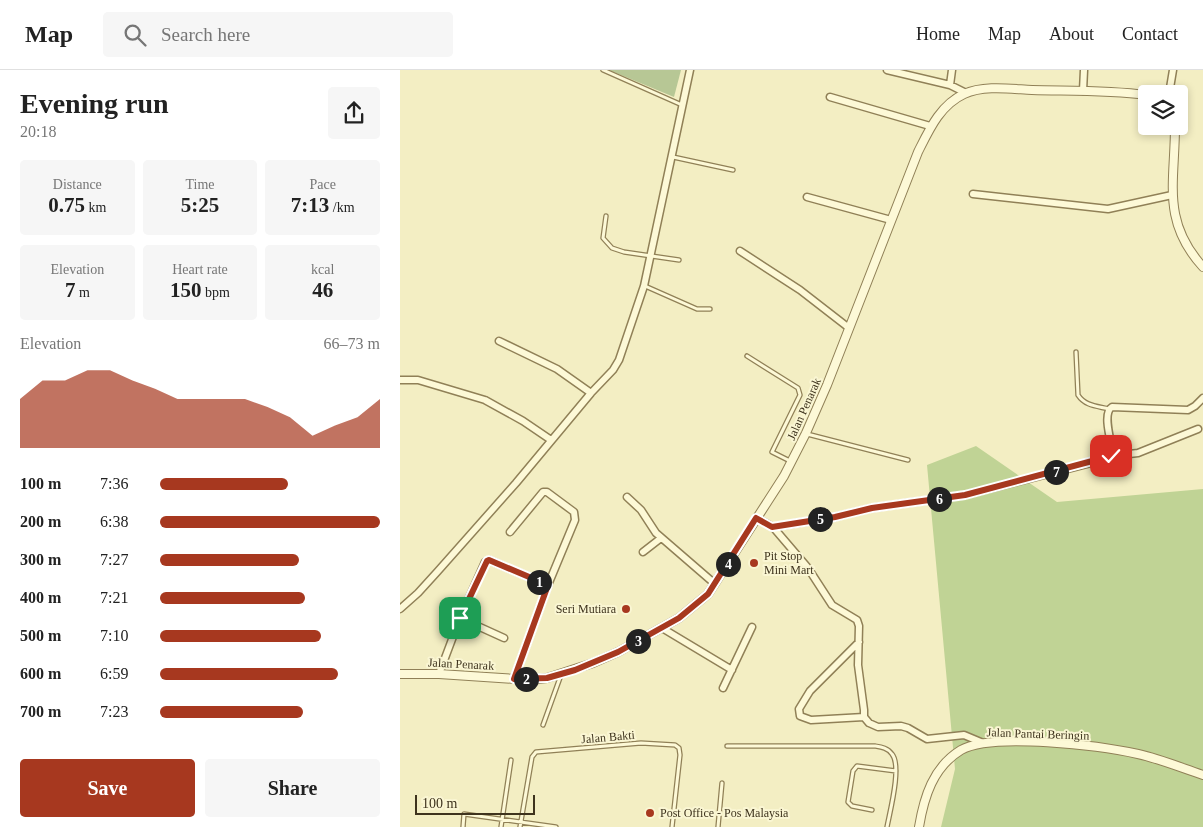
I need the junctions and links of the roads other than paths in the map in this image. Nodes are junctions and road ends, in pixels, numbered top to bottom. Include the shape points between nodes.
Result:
1 (603, 70) edge
2 (690, 70) edge
3 (887, 70) edge
4 (952, 70) edge
5 (1084, 70) edge
6 (1173, 70) edge
7 (950, 85) junction
8 (1170, 85) edge
9 (1083, 91) junction
10 (966, 93) junction
11 (1138, 94) edge
12 (830, 97) dead end
13 (682, 105) junction
14 (930, 126) junction
15 (1175, 135) edge
16 (671, 157) junction
17 (733, 170) dead end
18 (973, 194) dead end
19 (1172, 196) junction
20 (807, 197) dead end
21 (606, 216) dead end
22 (892, 220) junction
23 (740, 251) dead end
24 (651, 257) junction
25 (679, 260) dead end
26 (1203, 267) edge
27 (644, 286) junction
28 (710, 309) dead end
29 (849, 328) junction
30 (499, 341) dead end
31 (1076, 352) dead end
32 (747, 356) dead end
33 (400, 380) edge
34 (591, 393) junction
35 (1203, 398) edge
36 (1109, 409) junction
37 (1198, 429) dead end
38 (806, 434) junction
39 (551, 440) junction
40 (1111, 456) junction
41 (908, 460) dead end
42 (792, 462) junction
43 (627, 497) dead end
44 (756, 518) junction
45 (772, 527) junction
46 (510, 532) dead end
47 (661, 538) junction
48 (643, 552) dead end
49 (715, 584) junction
50 (548, 585) junction
51 (400, 609) edge
52 (460, 618) junction
53 (752, 627) dead end
54 (662, 628) junction
55 (504, 638) dead end
56 (859, 642) junction
57 (732, 670) junction
58 (400, 674) edge
59 (439, 674) junction
60 (561, 675) junction
61 (514, 679) junction
62 (723, 688) dead end
63 (864, 717) junction
64 (543, 725) dead end
65 (983, 743) junction
66 (728, 746) dead end
67 (511, 760) dead end
68 (896, 771) junction
69 (1203, 775) edge
70 (722, 783) dead end
71 (872, 810) dead end
72 (502, 820) junction
73 (520, 822) junction
74 (463, 827) edge
75 (501, 827) edge
76 (520, 827) edge
77 (556, 827) edge
78 (672, 827) edge
79 (718, 827) edge
80 (887, 827) edge
81 (919, 827) edge

1 - 13 lane
2 - 13 street
3 - 7 street
4 - 7 street
5 - 9 street
6 - 8 street
7 - 10 street
9 - 10 street, Jalan Penarak via 984,89
9 - 11 street, Jalan Penarak
10 - 14 street, Jalan Penarak via 942,110
12 - 14 street
13 - 16 street
14 - 22 street, Jalan Penarak
15 - 19 street
16 - 17 lane
16 - 24 street
18 - 19 street via 1108,209
19 - 26 street via 1179,232
20 - 22 street
21 - 24 lane via 603,238 612,248
22 - 29 street, Jalan Penarak
23 - 29 street via 800,290
24 - 25 lane
24 - 27 street
27 - 28 lane via 697,309
27 - 34 street via 620,360
29 - 38 street, Jalan Penarak
30 - 34 street via 557,369
31 - 36 lane via 1078,395 1082,401
32 - 42 lane via 798,388 800,395 772,452
33 - 39 street via 418,380 485,400
34 - 39 street
35 - 36 street via 1188,410 1112,406
36 - 40 street via 1106,416 1114,453
37 - 40 street via 1138,453
38 - 41 lane
38 - 42 street, Jalan Penarak
39 - 51 street via 438,571
40 - 45 street via 965,495
42 - 44 street, Jalan Penarak
43 - 47 street
44 - 45 street
44 - 49 street, Jalan Penarak
45 - 56 street via 808,568 832,605 857,620
46 - 50 street via 543,492 574,512 575,520
47 - 48 street
47 - 49 street
49 - 54 street, Jalan Penarak via 697,604
50 - 52 street via 489,560
50 - 61 street
52 - 55 street
52 - 59 street
53 - 57 street
54 - 57 street
54 - 60 street, Jalan Penarak via 610,656
56 - 63 street via 858,665
56 - 63 street via 810,691 799,709 800,716 811,720
57 - 62 street
58 - 59 street, Jalan Penarak
59 - 61 street, Jalan Penarak
60 - 61 street, Jalan Penarak
60 - 64 lane
63 - 65 street via 878,727 901,726 928,739 964,735
65 - 69 street, Jalan Pantai Beringin via 1115,749
65 - 81 street, Jalan Pantai Beringin via 960,751 939,770 927,794
66 - 68 lane via 875,746 892,754 896,760
67 - 72 lane
68 - 71 lane via 857,766 853,771 848,802 852,806
68 - 80 lane
70 - 79 lane
72 - 73 lane
72 - 74 lane via 464,814
72 - 75 lane
73 - 76 lane, Jalan Bakti
73 - 77 lane
73 - 78 lane, Jalan Bakti via 532,757 536,752 641,743 679,748

